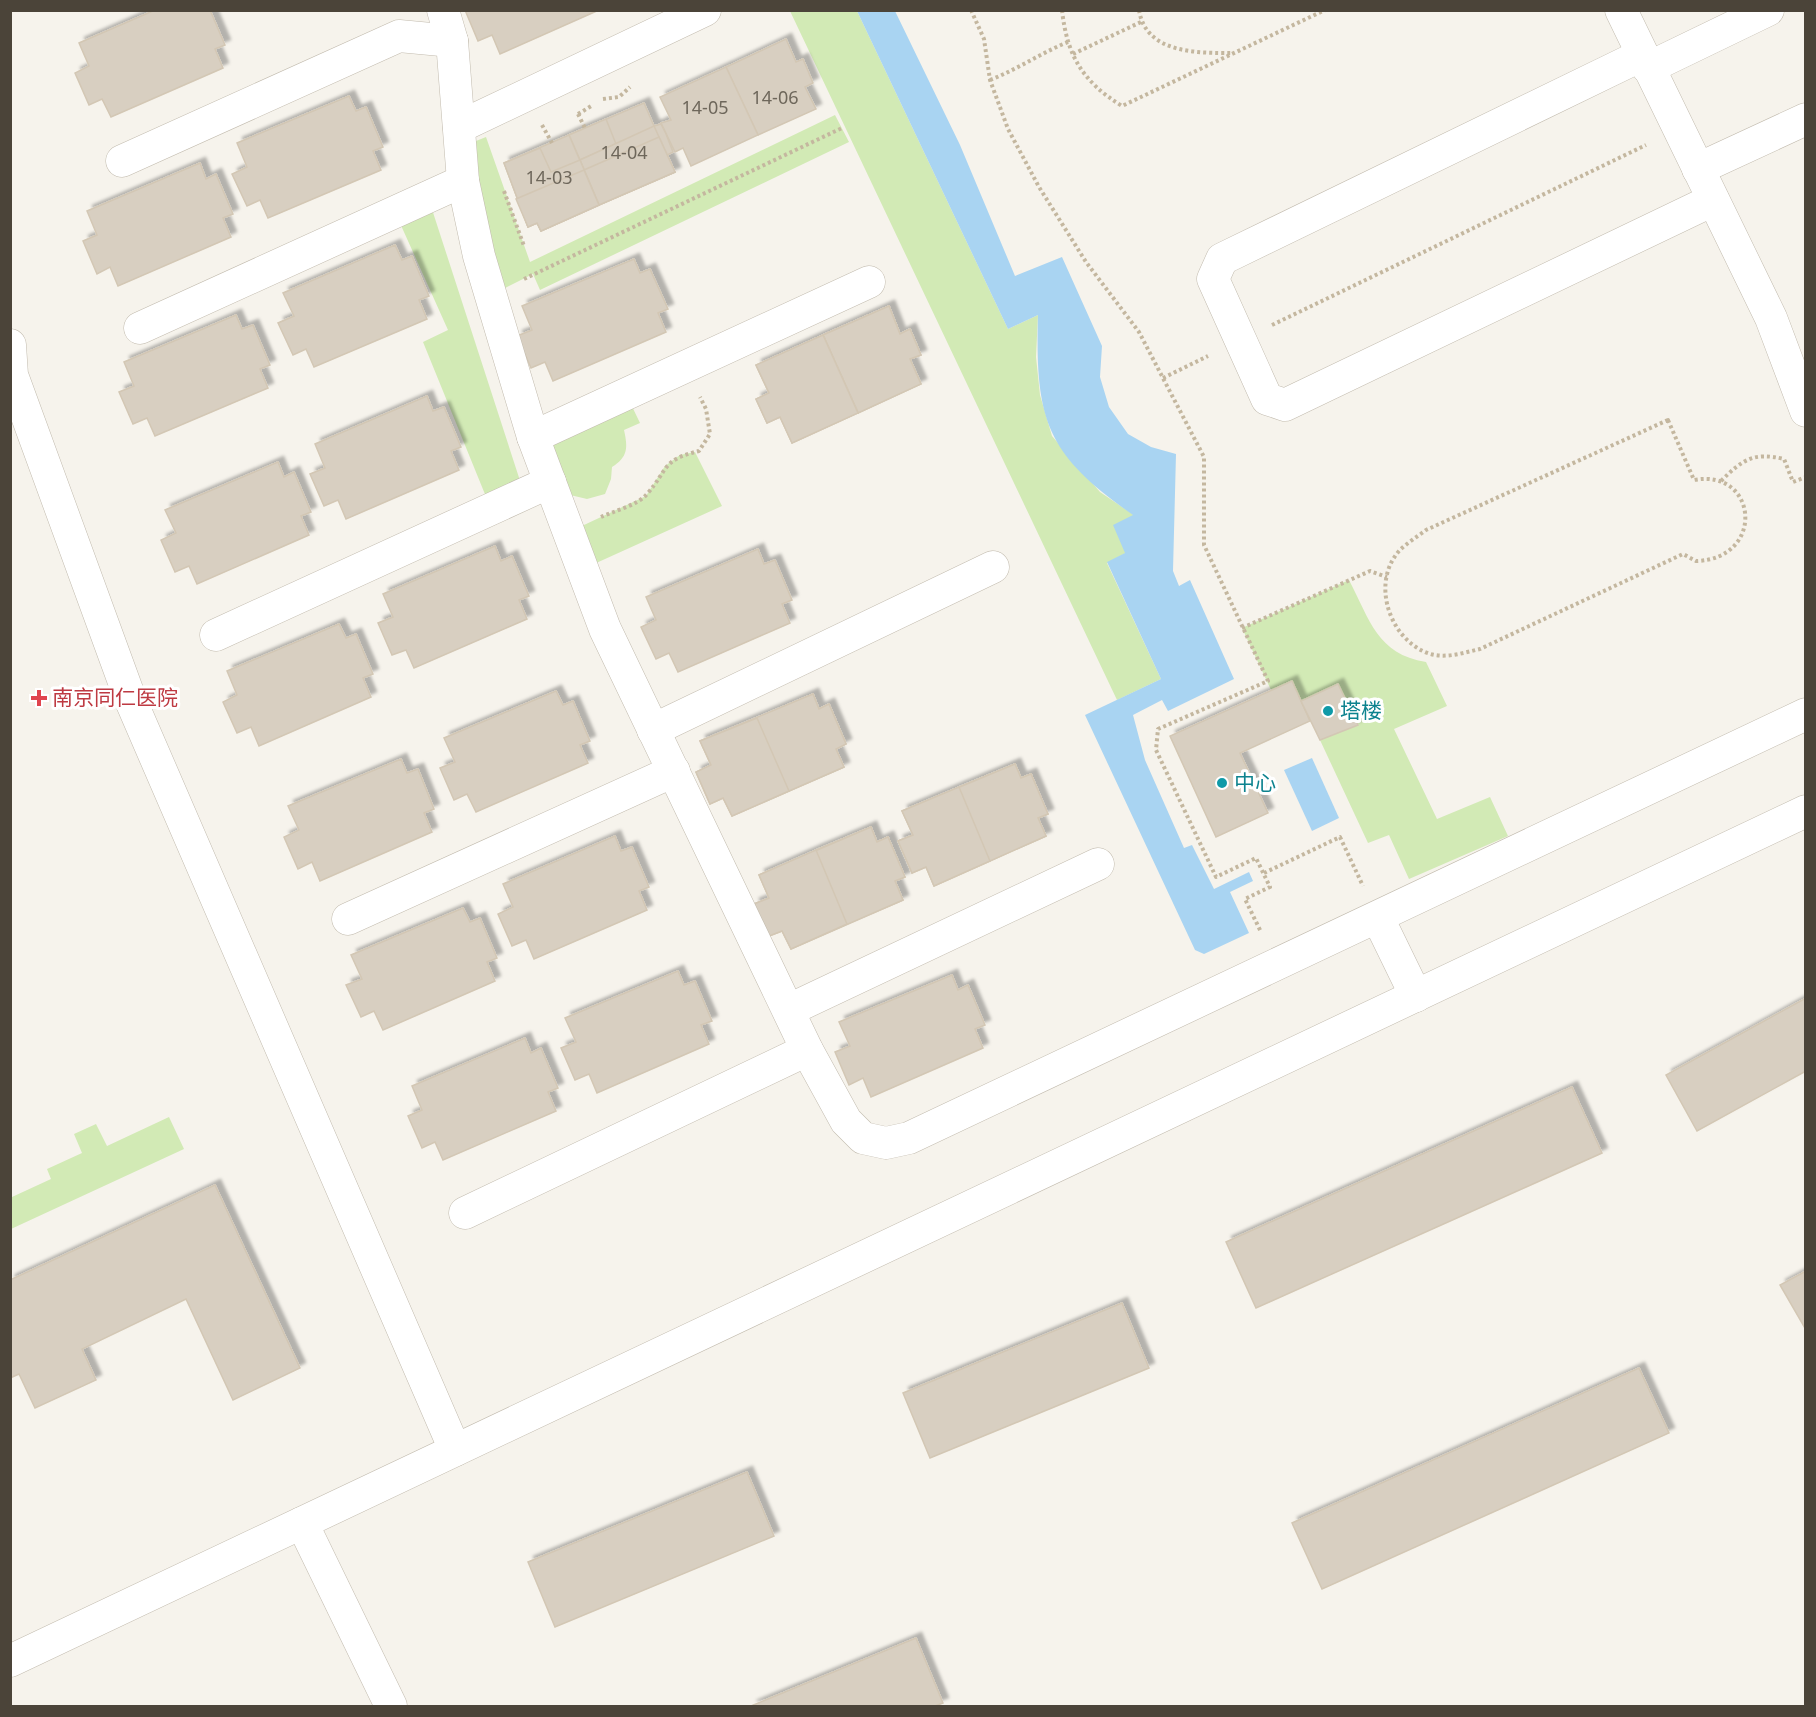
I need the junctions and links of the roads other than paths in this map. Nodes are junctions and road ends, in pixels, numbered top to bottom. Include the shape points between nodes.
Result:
1 (443, 10) edge
2 (705, 10) edge
3 (1621, 10) edge
4 (1767, 10) edge
5 (452, 41) junction
6 (1645, 61) junction
7 (1806, 119) edge
8 (459, 127) junction
9 (122, 161) dead end
10 (1698, 169) junction
11 (463, 181) junction
12 (1713, 200) junction
13 (869, 282) dead end
14 (140, 328) dead end
15 (10, 345) edge
16 (1806, 411) edge
17 (533, 437) junction
18 (550, 482) junction
19 (993, 567) dead end
20 (216, 635) dead end
21 (1806, 714) edge
22 (653, 730) junction
23 (674, 771) junction
24 (1806, 812) edge
25 (1098, 864) dead end
26 (1378, 918) junction
27 (348, 919) dead end
28 (1416, 996) junction
29 (789, 1010) junction
30 (807, 1050) junction
31 (465, 1213) dead end
32 (455, 1450) junction
33 (302, 1523) junction
34 (10, 1661) edge
35 (391, 1707) edge

1 - 5 street
2 - 8 street
3 - 6 street
4 - 6 street
5 - 8 street
5 - 9 street via 399,36
6 - 10 street
6 - 12 street via 1222,259 1213,279 1267,399 1286,405
7 - 10 street
8 - 11 street
10 - 12 street
11 - 14 street
11 - 17 street via 490,295
12 - 16 street via 1770,318
13 - 17 street
15 - 32 street via 12,375 131,701
17 - 18 street
18 - 20 street
18 - 22 street via 605,629
19 - 22 street
21 - 26 street
22 - 23 street
23 - 27 street
23 - 29 street
24 - 28 street
25 - 29 street
26 - 28 street
26 - 30 street via 909,1138 886,1143 863,1138 846,1121
28 - 32 street
29 - 30 street
30 - 31 street
32 - 33 street
33 - 34 street
33 - 35 street

